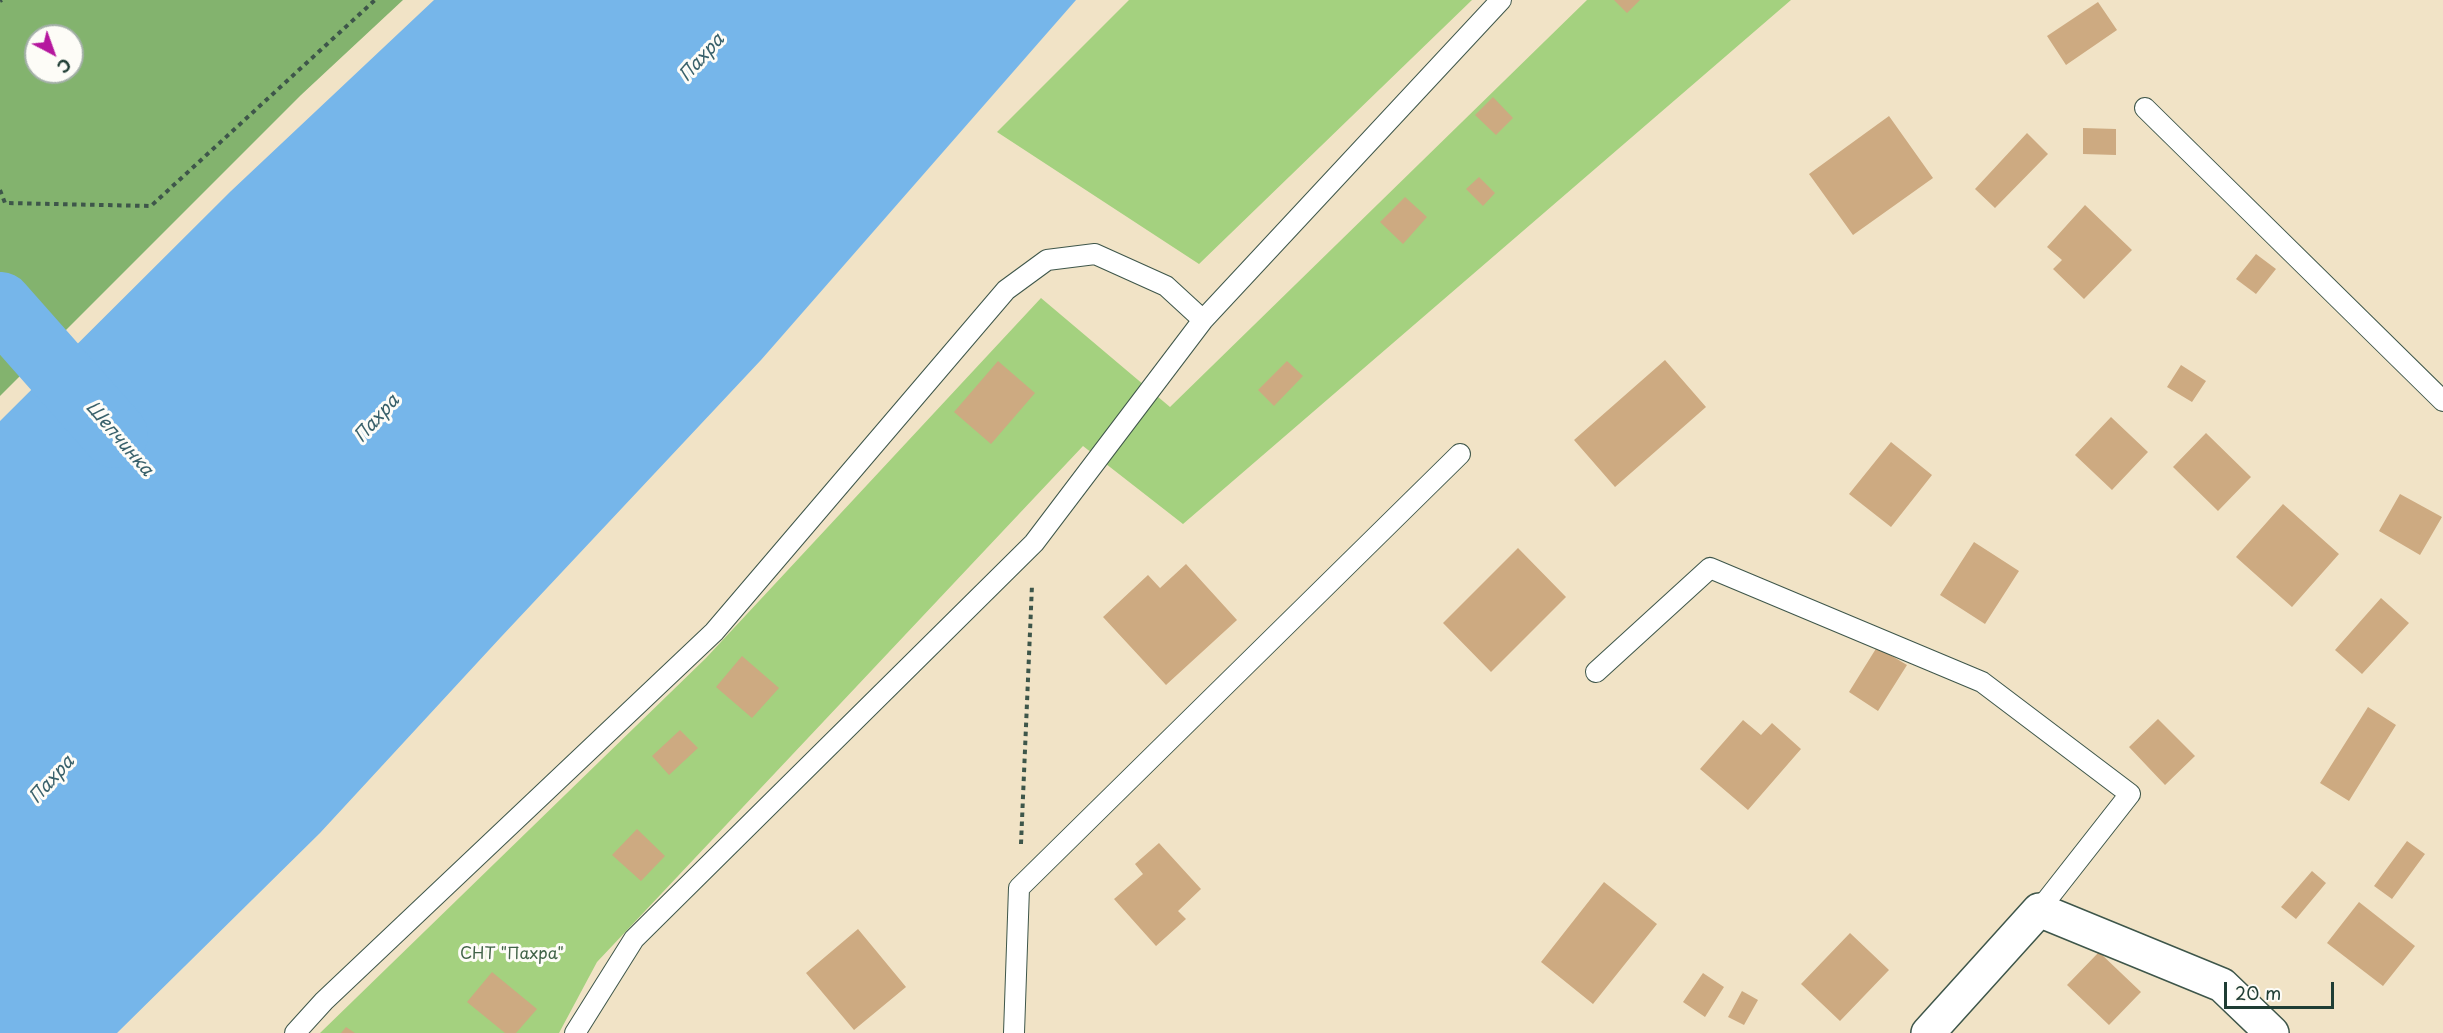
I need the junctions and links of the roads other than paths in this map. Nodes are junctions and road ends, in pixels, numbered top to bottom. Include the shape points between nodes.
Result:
1 (1501, 0) edge
2 (2145, 108) dead end
3 (1203, 320) junction
4 (2443, 401) edge
5 (1460, 454) dead end
6 (1596, 672) dead end
7 (2039, 910) junction
8 (295, 1033) edge
9 (575, 1033) edge
10 (1014, 1033) edge
11 (1928, 1033) edge
12 (2272, 1033) edge

1 - 3 lane
2 - 4 lane
3 - 8 lane via 1166,286 1095,254 1047,260 1006,290 714,632 324,1001
3 - 9 lane via 1034,543 634,939
5 - 10 lane via 1019,888
6 - 7 lane via 1710,568 1982,682 2130,794
7 - 11 street
7 - 12 street via 2222,984

